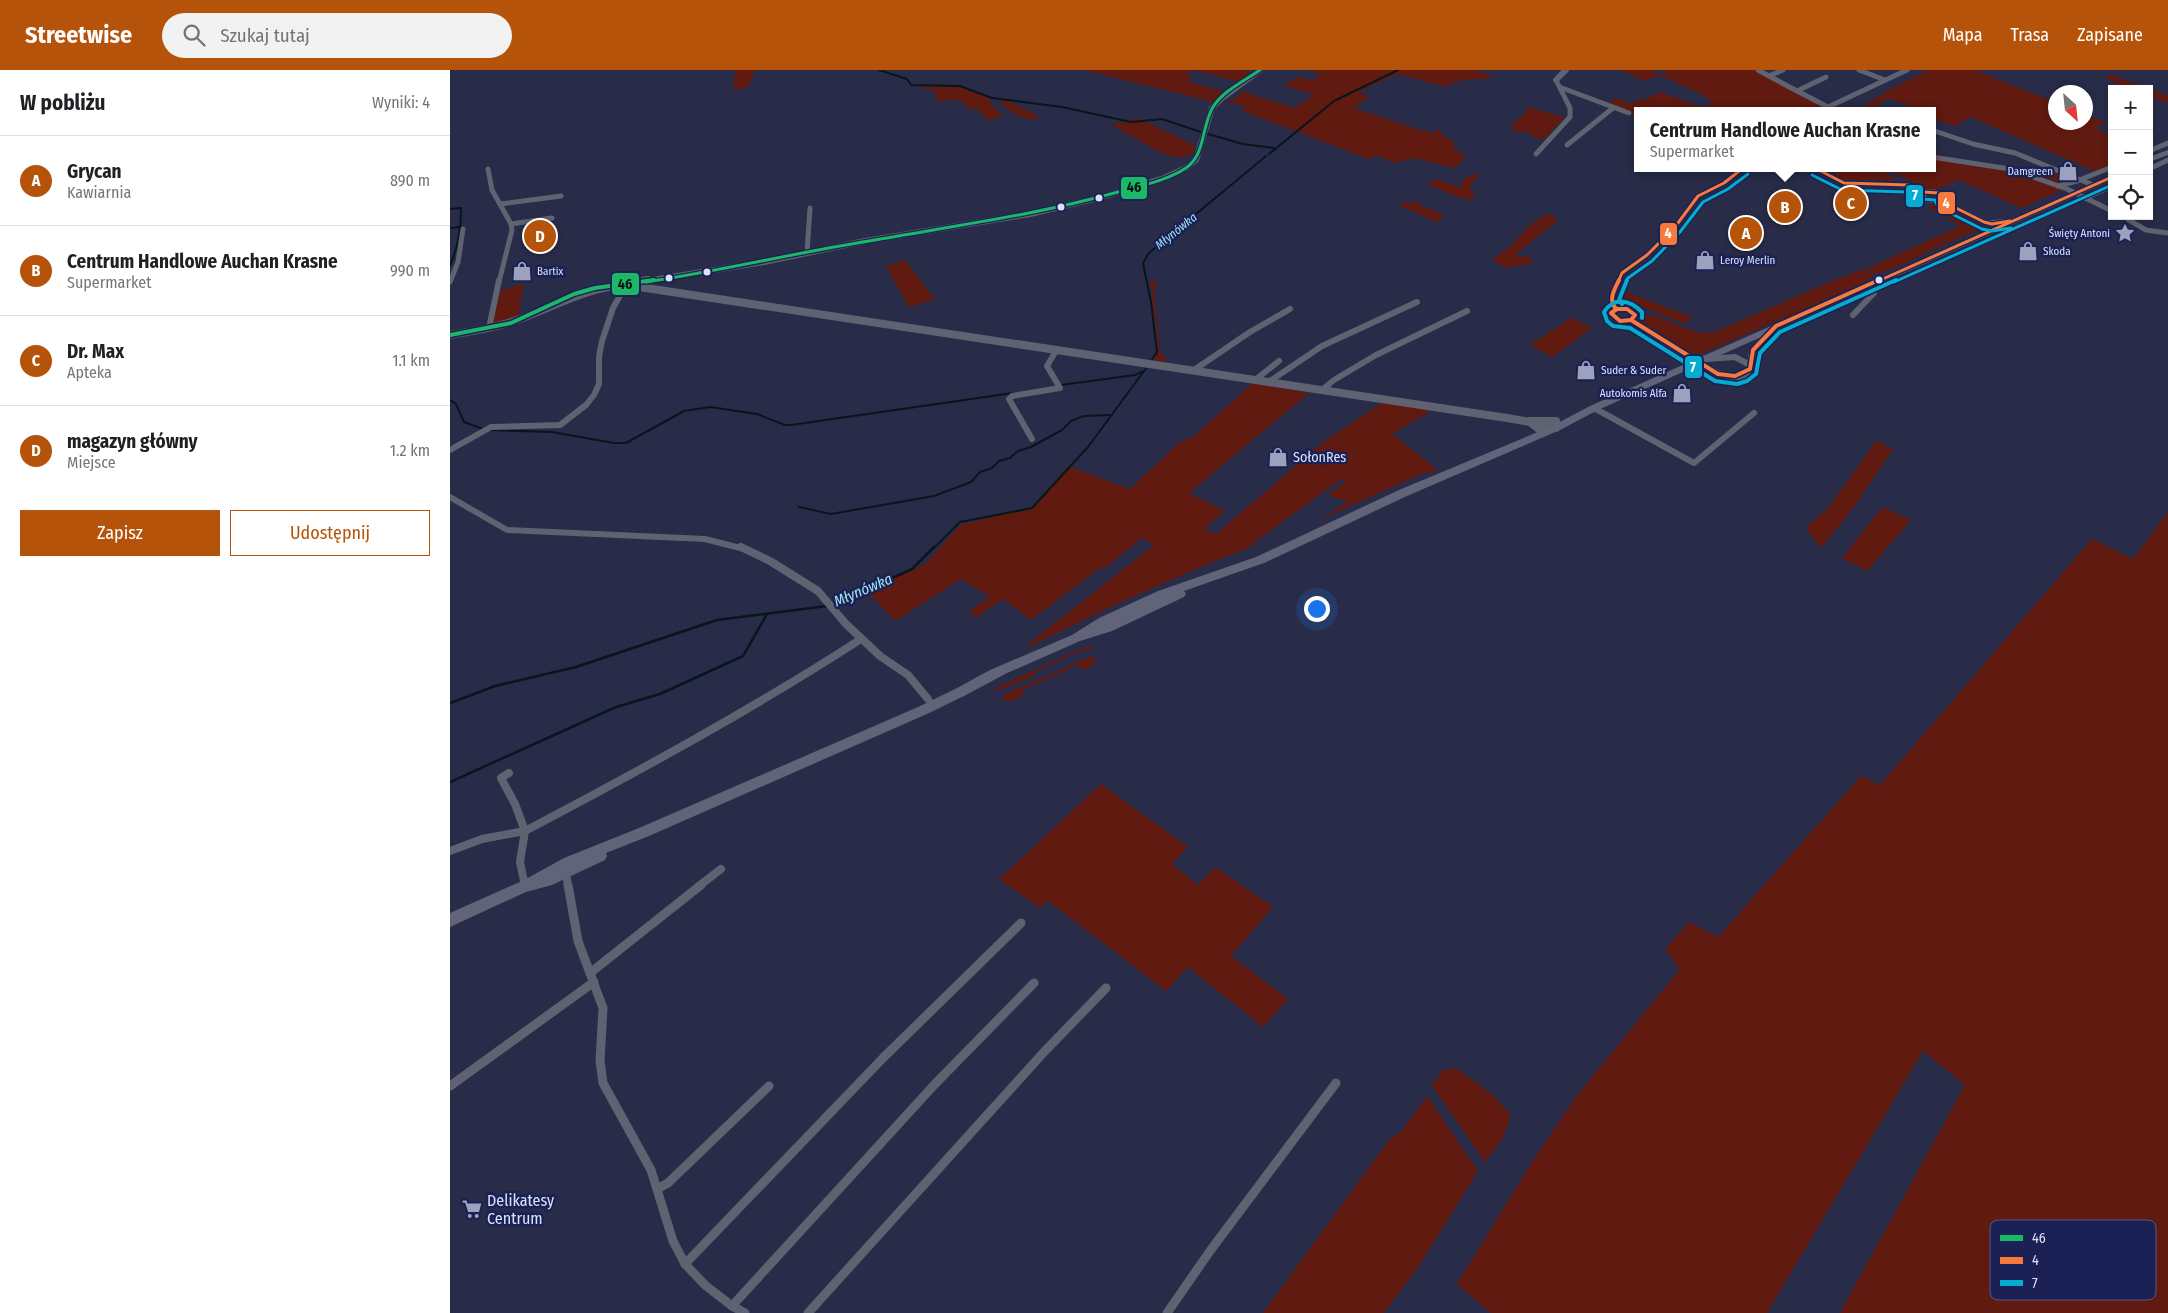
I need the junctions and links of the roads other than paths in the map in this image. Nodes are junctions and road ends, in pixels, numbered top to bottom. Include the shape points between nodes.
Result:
1 (1260, 70) edge
2 (1566, 70) edge
3 (1758, 70) edge
4 (1782, 70) edge
5 (1859, 70) edge
6 (1907, 70) edge
7 (1769, 76) junction
8 (1826, 78) dead end
9 (1556, 80) joint
10 (1885, 80) junction
11 (1562, 88) junction
12 (1797, 91) junction
13 (1613, 108) junction
14 (1629, 113) dead end
15 (1936, 131) edge
16 (1554, 137) junction
17 (2168, 143) edge
18 (1536, 154) dead end
19 (2161, 157) edge
20 (1936, 158) edge
21 (488, 169) dead end
22 (2108, 169) edge
23 (2099, 172) junction
24 (2108, 178) edge
25 (2079, 180) junction
26 (2108, 181) edge
27 (2108, 182) edge
28 (2093, 185) junction
29 (2058, 186) junction
30 (2076, 193) junction
31 (562, 196) dead end
32 (2085, 198) junction
33 (1942, 201) dead end
34 (500, 204) junction
35 (810, 208) dead end
36 (2108, 209) edge
37 (552, 218) dead end
38 (1978, 220) junction
39 (2129, 220) edge
40 (2012, 221) junction
41 (511, 224) junction
42 (463, 229) dead end
43 (2168, 232) edge
44 (1979, 236) junction
45 (807, 253) junction
46 (450, 282) edge
47 (626, 285) junction
48 (1867, 286) junction
49 (1417, 302) dead end
50 (1290, 308) dead end
51 (1467, 311) dead end
52 (1853, 315) dead end
53 (1631, 320) dead end
54 (1776, 326) junction
55 (489, 328) junction
56 (450, 335) edge
57 (1057, 350) junction
58 (1688, 356) tunnel mouth
59 (1279, 361) dead end
60 (1705, 364) junction
61 (1750, 365) junction
62 (1194, 370) junction
63 (1255, 380) junction
64 (1270, 381) junction
65 (1322, 390) junction
66 (1594, 408) junction
67 (1754, 413) dead end
68 (1526, 421) junction
69 (1556, 424) junction
70 (1538, 433) junction
71 (1032, 438) dead end
72 (450, 450) edge
73 (450, 497) edge
74 (861, 638) junction
75 (1000, 671) junction
76 (928, 700) junction
77 (854, 739) junction
78 (509, 773) dead end
79 (525, 831) junction
80 (632, 837) junction
81 (450, 851) edge
82 (584, 855) junction
83 (720, 869) dead end
84 (551, 870) junction
85 (566, 873) junction
86 (526, 886) junction
87 (450, 920) edge
88 (1022, 923) dead end
89 (592, 978) junction
90 (1034, 983) dead end
91 (1106, 988) dead end
92 (1336, 1083) dead end
93 (450, 1086) edge
94 (769, 1086) dead end
95 (657, 1190) junction
96 (685, 1264) junction
97 (732, 1306) junction
98 (745, 1313) edge
99 (808, 1313) edge
100 (1167, 1313) edge

1 - 45 street via 1216,103 1208,115 1196,160 1164,178 1037,212
2 - 9 street
3 - 7 street
4 - 7 street
5 - 10 street
6 - 10 street
7 - 12 street
8 - 12 street
9 - 11 street
10 - 12 street via 1828,107
11 - 13 street
11 - 16 street via 1570,115
13 - 14 street
13 - 16 street via 1569,143
15 - 25 street via 1973,144 2016,153
16 - 18 street
17 - 19 street
20 - 29 street via 2002,166
21 - 34 street via 489,184
22 - 23 street
23 - 24 street
23 - 25 street
25 - 28 street
25 - 29 street
26 - 28 main road
27 - 32 street
28 - 30 main road
29 - 30 street
30 - 32 street
30 - 40 main road
31 - 34 street
32 - 36 street
33 - 38 street
34 - 41 street
35 - 45 street
37 - 41 street
38 - 40 street via 1992,224
38 - 44 street via 1984,228
39 - 43 street via 2146,230
40 - 44 main road
41 - 55 street via 510,243
42 - 46 street via 458,262
44 - 48 main road
45 - 47 street
47 - 55 street via 584,290 516,320
47 - 57 street
47 - 72 street via 601,346 601,379 595,395 588,402 557,427 491,427
48 - 52 street via 1874,292
48 - 54 main road
49 - 64 street via 1310,353
50 - 62 street
51 - 65 street via 1363,362
53 - 58 street
54 - 60 main road
54 - 61 street via 1753,350
55 - 56 street
57 - 62 street
57 - 71 street via 1047,366 1059,386 1009,399
59 - 63 street
60 - 61 street via 1730,355
60 - 61 street via 1721,375 1737,377 1748,372
60 - 66 main road
62 - 63 street
63 - 64 street
64 - 65 street
65 - 68 street
66 - 67 street via 1694,463
66 - 69 main road
68 - 69 street
68 - 70 street
69 - 70 main road
70 - 75 main road via 1260,560 1206,580 1108,628 1076,638
73 - 74 street via 507,530 728,542 754,552 818,591
74 - 76 street via 908,676
74 - 79 street via 816,669
75 - 76 main road
75 - 77 main road via 938,704
76 - 77 main road
77 - 80 main road
78 - 79 street via 501,778
79 - 81 street via 482,839
79 - 86 street via 520,862
80 - 82 main road
80 - 85 main road
82 - 84 main road
82 - 85 street
83 - 89 street
84 - 85 street
84 - 86 main road
85 - 86 main road
85 - 89 street via 576,933
86 - 87 main road
88 - 96 street via 883,1058
89 - 93 street
89 - 95 street via 602,1008 600,1061 603,1083 651,1170
90 - 97 street via 935,1084
91 - 99 street
92 - 100 street
94 - 95 street
95 - 96 street via 673,1240
96 - 97 street
97 - 98 street

